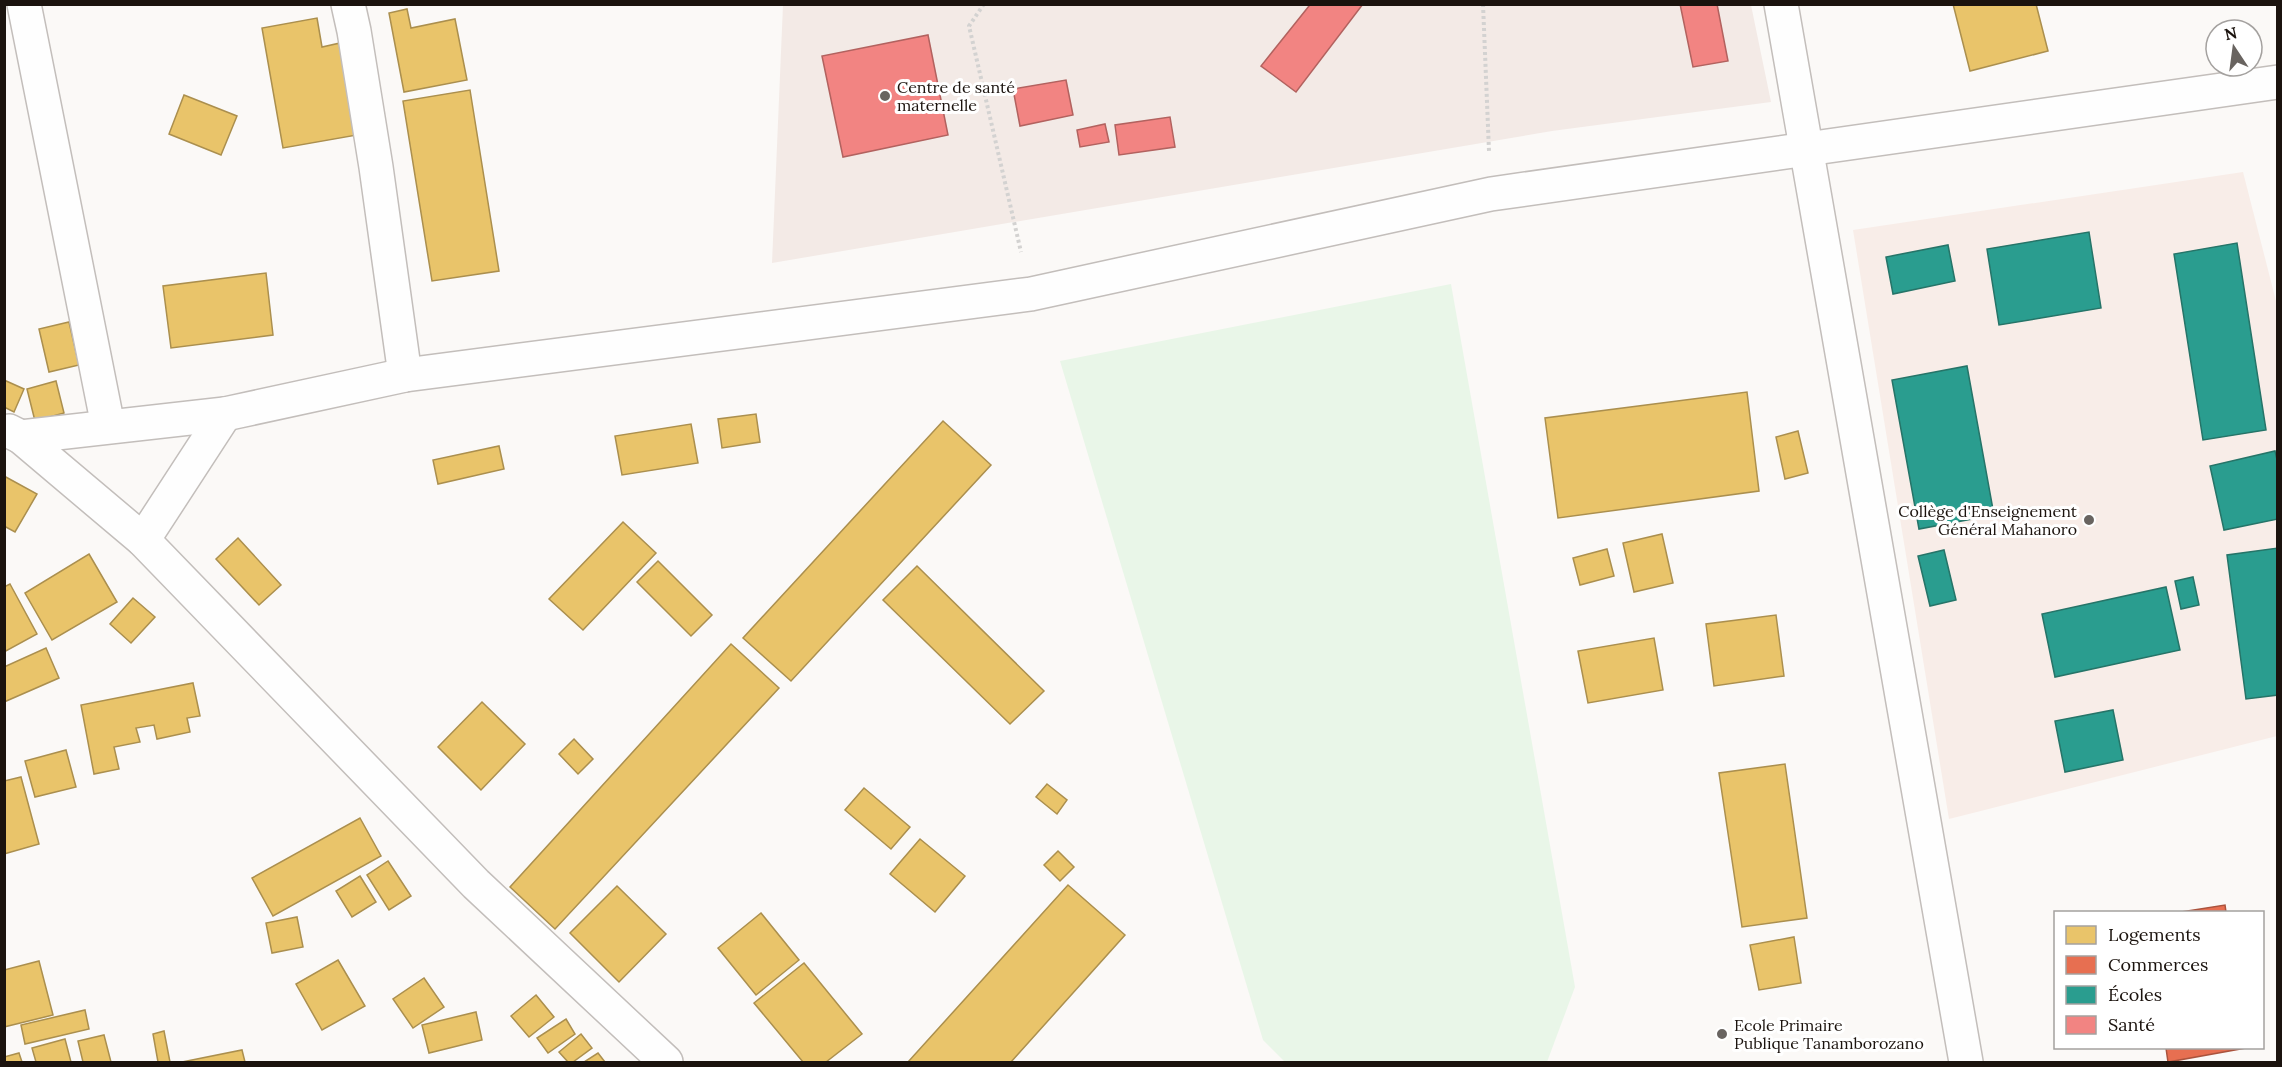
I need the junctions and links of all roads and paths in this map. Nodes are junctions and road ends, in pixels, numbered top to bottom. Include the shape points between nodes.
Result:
1 (24, 4) edge
2 (348, 4) edge
3 (984, 4) edge
4 (1483, 4) edge
5 (1781, 4) edge
6 (2277, 82) edge
7 (1807, 149) junction
8 (1491, 194) junction
9 (1031, 294) junction
10 (405, 375) junction
11 (225, 414) junction
12 (108, 426) junction
13 (13, 433) edge
14 (143, 540) junction
15 (666, 1062) edge
16 (1966, 1062) edge

1 - 12 street
2 - 10 street
3 - 9 path via 969,26
4 - 8 path
5 - 7 street
6 - 7 street
7 - 8 street
7 - 16 street
8 - 9 street
9 - 10 street
10 - 11 street
11 - 12 street
11 - 14 street
12 - 13 street
13 - 14 street
14 - 15 street via 476,884

